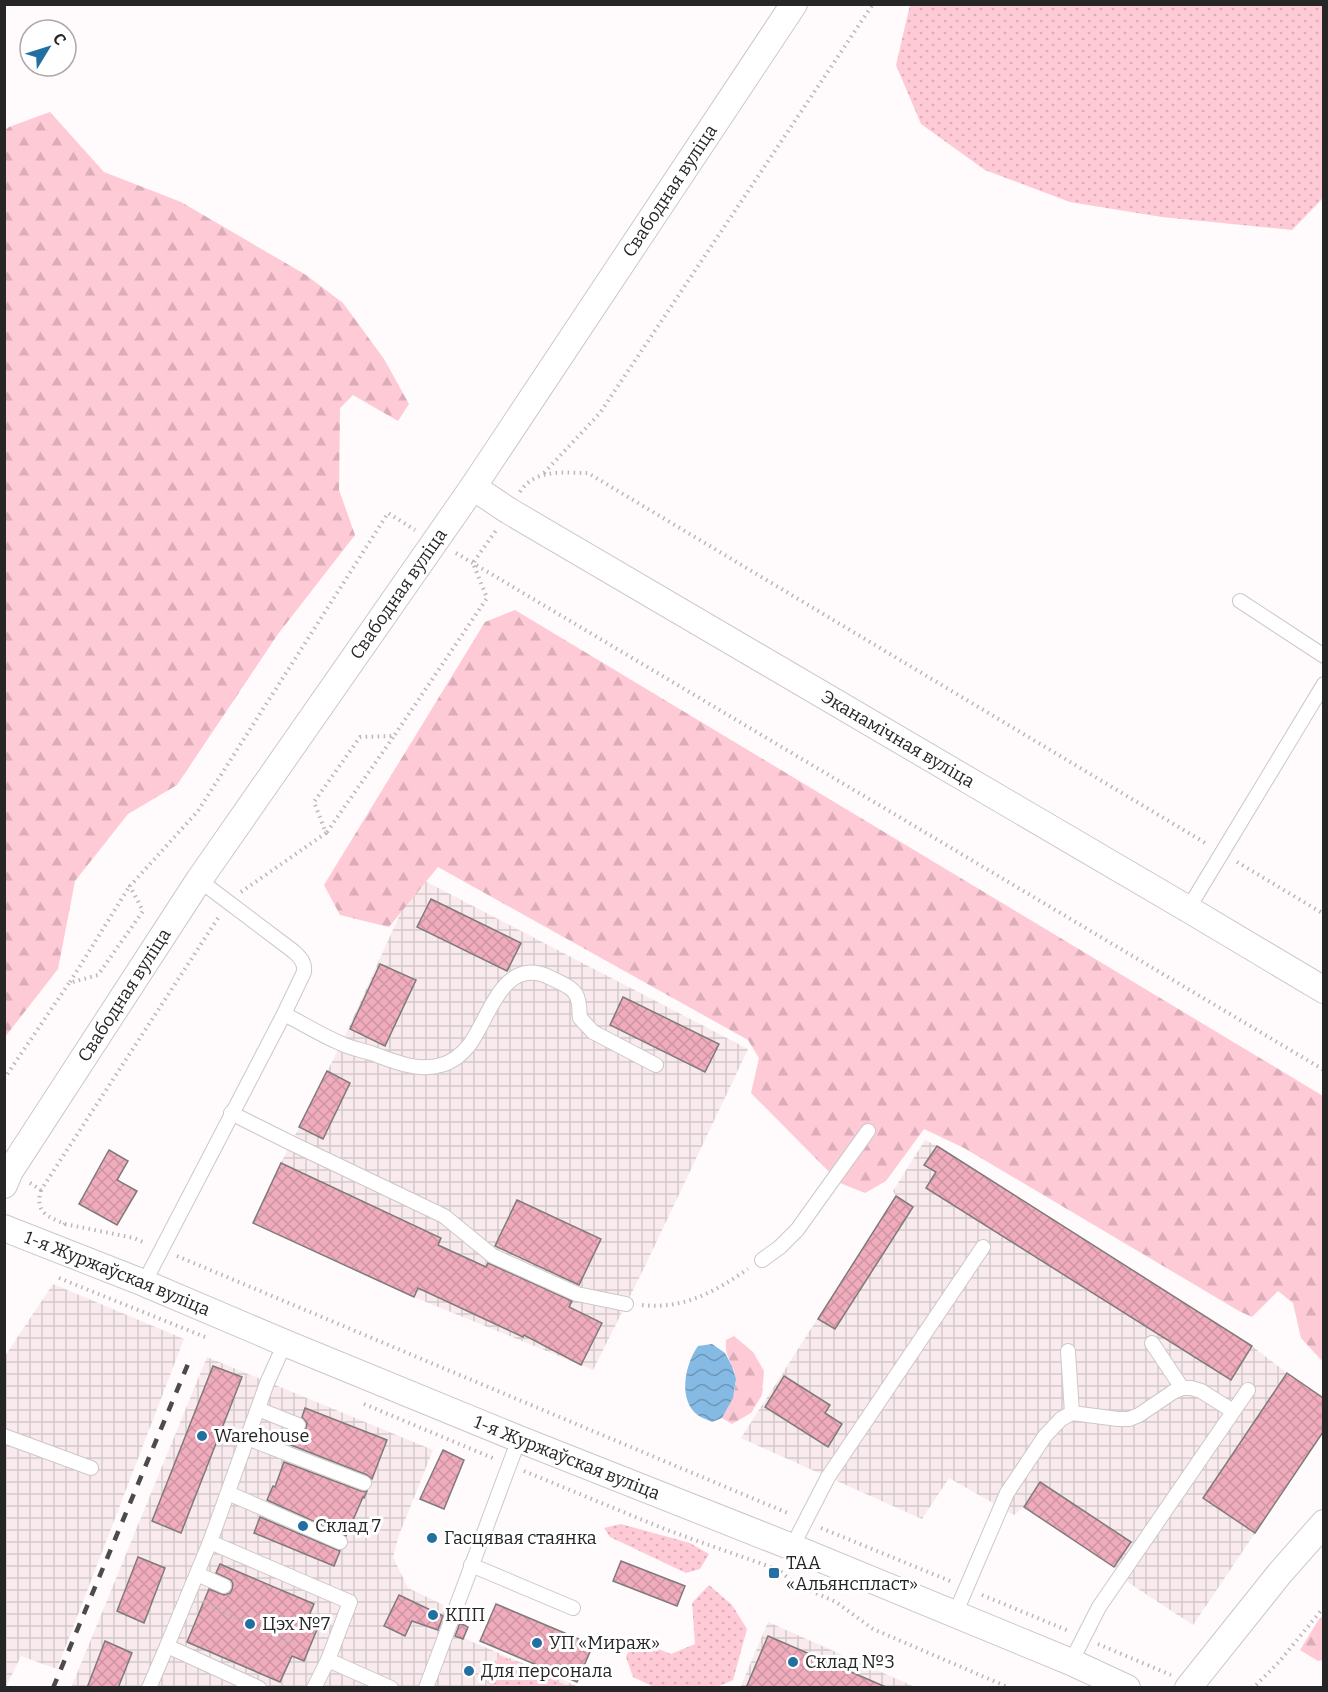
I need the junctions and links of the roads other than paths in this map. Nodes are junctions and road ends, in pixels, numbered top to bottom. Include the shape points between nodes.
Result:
1 (794, 4) edge
2 (473, 487) junction
3 (1240, 601) dead end
4 (1323, 656) edge
5 (1323, 684) edge
6 (199, 880) junction
7 (1188, 909) junction
8 (1323, 990) edge
9 (284, 1014) junction
10 (656, 1065) dead end
11 (231, 1113) junction
12 (868, 1131) dead end
13 (7, 1178) edge
14 (4, 1228) edge
15 (983, 1247) dead end
16 (762, 1260) road end
17 (144, 1283) junction
18 (626, 1304) road end
19 (285, 1343) junction
20 (1152, 1343) dead end
21 (1068, 1351) dead end
22 (1182, 1388) junction
23 (1248, 1390) dead end
24 (258, 1409) junction
25 (1233, 1412) junction
26 (1072, 1413) junction
27 (298, 1425) dead end
28 (4, 1436) edge
29 (247, 1438) junction
30 (519, 1439) junction
31 (91, 1468) dead end
32 (364, 1484) dead end
33 (228, 1493) junction
34 (1323, 1523) edge
35 (210, 1542) junction
36 (339, 1542) dead end
37 (792, 1547) junction
38 (471, 1565) junction
39 (197, 1574) junction
40 (224, 1586) dead end
41 (573, 1608) dead end
42 (955, 1614) junction
43 (166, 1646) junction
44 (328, 1660) junction
45 (1071, 1662) junction
46 (1190, 1686) edge
47 (149, 1688) edge
48 (259, 1688) edge
49 (314, 1688) edge
50 (391, 1688) edge
51 (426, 1688) edge
52 (1127, 1688) edge

1 - 2 street, Свабодная вуліца
2 - 6 street, Свабодная вуліца
2 - 7 street, Эканамічная вуліца
3 - 4 lane
5 - 7 lane
6 - 9 lane via 303,961 304,972
6 - 13 street, Свабодная вуліца
7 - 8 street, Эканамічная вуліца
9 - 10 lane via 341,1044 428,1068 458,1057 470,1044 497,993 514,978 536,972 577,995 580,1018 593,1032
9 - 11 lane
11 - 17 lane
11 - 18 lane via 444,1216 493,1256 577,1294
12 - 16 lane via 797,1230
14 - 17 street, 1-я Журжаўская вуліца
15 - 37 lane via 828,1477
17 - 19 street, 1-я Журжаўская вуліца
19 - 24 lane
19 - 30 street, 1-я Журжаўская вуліца
20 - 22 lane
21 - 26 lane
22 - 25 lane via 1201,1391
22 - 26 lane via 1129,1419
23 - 25 lane
24 - 27 lane
24 - 29 lane
25 - 45 lane via 1099,1607
26 - 42 lane via 1060,1419 1045,1436 1007,1493
28 - 31 lane
29 - 32 lane
29 - 33 lane
30 - 37 street, 1-я Журжаўская вуліца
30 - 38 lane
33 - 35 lane
33 - 36 lane
34 - 46 street
35 - 39 lane
35 - 44 lane via 350,1602
37 - 42 street, 1-я Журжаўская вуліца
38 - 41 lane
38 - 51 lane
39 - 40 lane
39 - 43 lane
42 - 45 street, 1-я Журжаўская вуліца
43 - 47 lane
43 - 48 lane
44 - 49 lane
44 - 50 lane
45 - 52 street, 1-я Журжаўская вуліца

